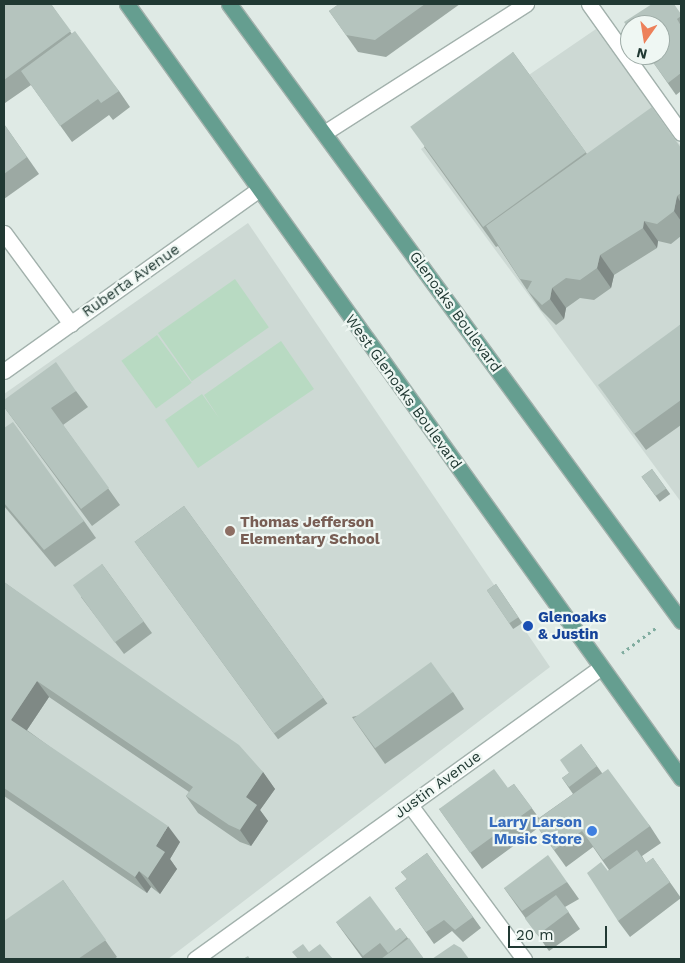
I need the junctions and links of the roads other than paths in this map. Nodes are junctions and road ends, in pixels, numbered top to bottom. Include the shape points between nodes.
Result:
1 (127, 4) edge
2 (229, 4) edge
3 (526, 4) edge
4 (589, 4) edge
5 (324, 133) junction
6 (681, 133) edge
7 (258, 190) junction
8 (4, 233) edge
9 (70, 324) junction
10 (4, 371) edge
11 (680, 615) edge
12 (600, 668) junction
13 (681, 778) edge
14 (410, 805) junction
15 (195, 959) edge
16 (524, 959) edge

1 - 7 main road, West Glenoaks Boulevard
2 - 5 main road, Glenoaks Boulevard
3 - 5 street
4 - 6 street
5 - 11 main road, Glenoaks Boulevard
7 - 9 street, Ruberta Avenue
7 - 12 main road, West Glenoaks Boulevard
8 - 9 street
9 - 10 street, Ruberta Avenue
12 - 13 main road, West Glenoaks Boulevard
12 - 14 street, Justin Avenue
14 - 15 street, Justin Avenue
14 - 16 street

